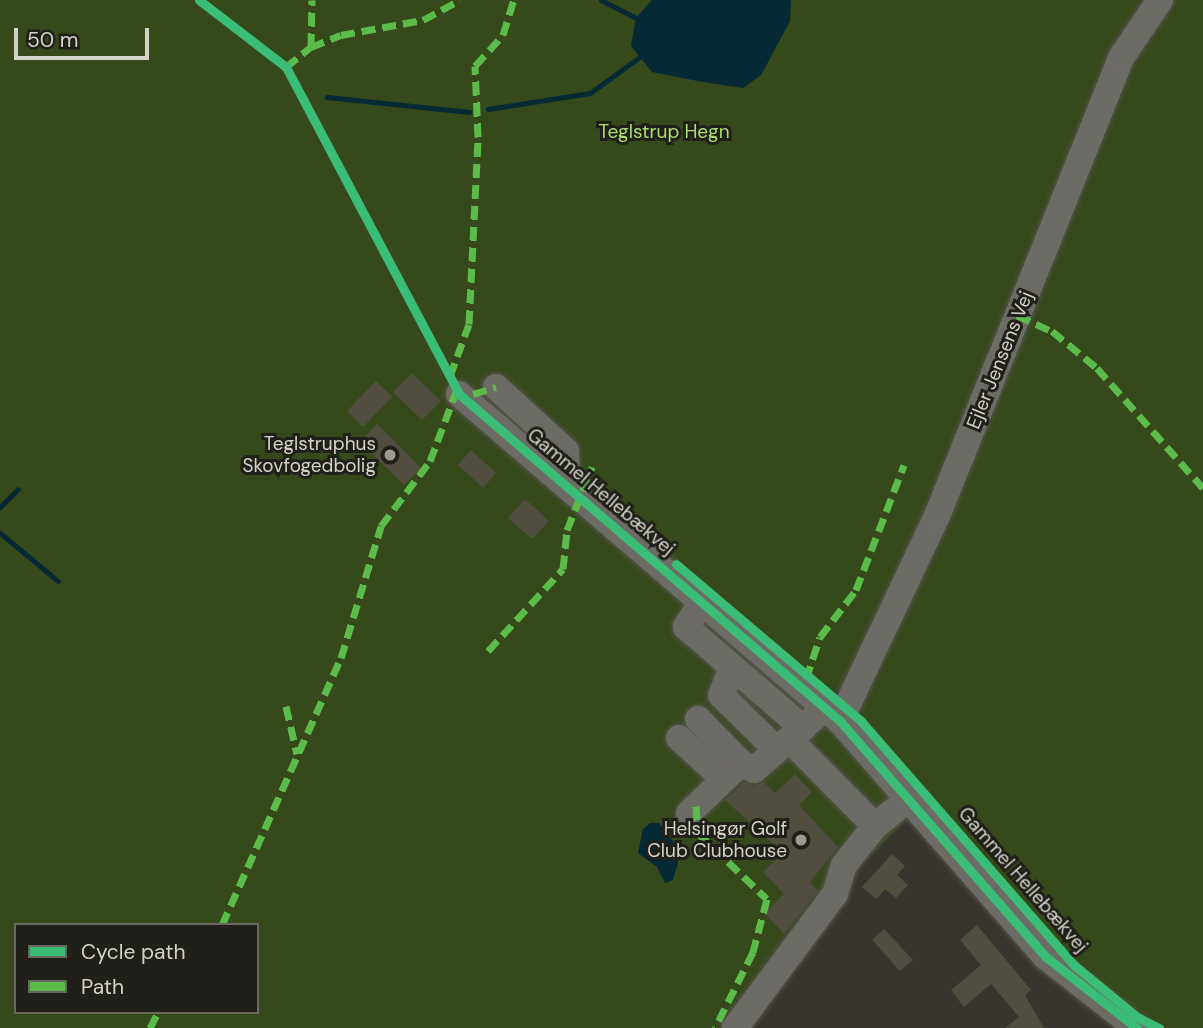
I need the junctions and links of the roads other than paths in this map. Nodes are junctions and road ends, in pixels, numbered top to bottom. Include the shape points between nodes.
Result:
1 (1160, 0) edge
2 (496, 387) dead end
3 (458, 394) dead end
4 (568, 486) junction
5 (702, 601) junction
6 (832, 715) junction
7 (698, 719) dead end
8 (679, 738) dead end
9 (790, 739) junction
10 (733, 771) junction
11 (910, 798) junction
12 (689, 813) dead end
13 (875, 826) junction
14 (735, 1028) edge
15 (1137, 1028) edge

1 - 6 street, Ejler Jensens Vej via 1121,58 937,516
2 - 4 street via 566,451
3 - 4 street, Gammel Hellebækvej
4 - 5 street, Gammel Hellebækvej
5 - 6 street, Gammel Hellebækvej
5 - 9 street via 686,627 732,667 721,695
6 - 9 street
6 - 11 street, Gammel Hellebækvej
7 - 10 street
8 - 10 street
9 - 10 street via 754,770
9 - 13 street
10 - 12 street
11 - 13 street
11 - 15 street, Gammel Hellebækvej via 1046,957
13 - 14 street via 844,865 835,894

